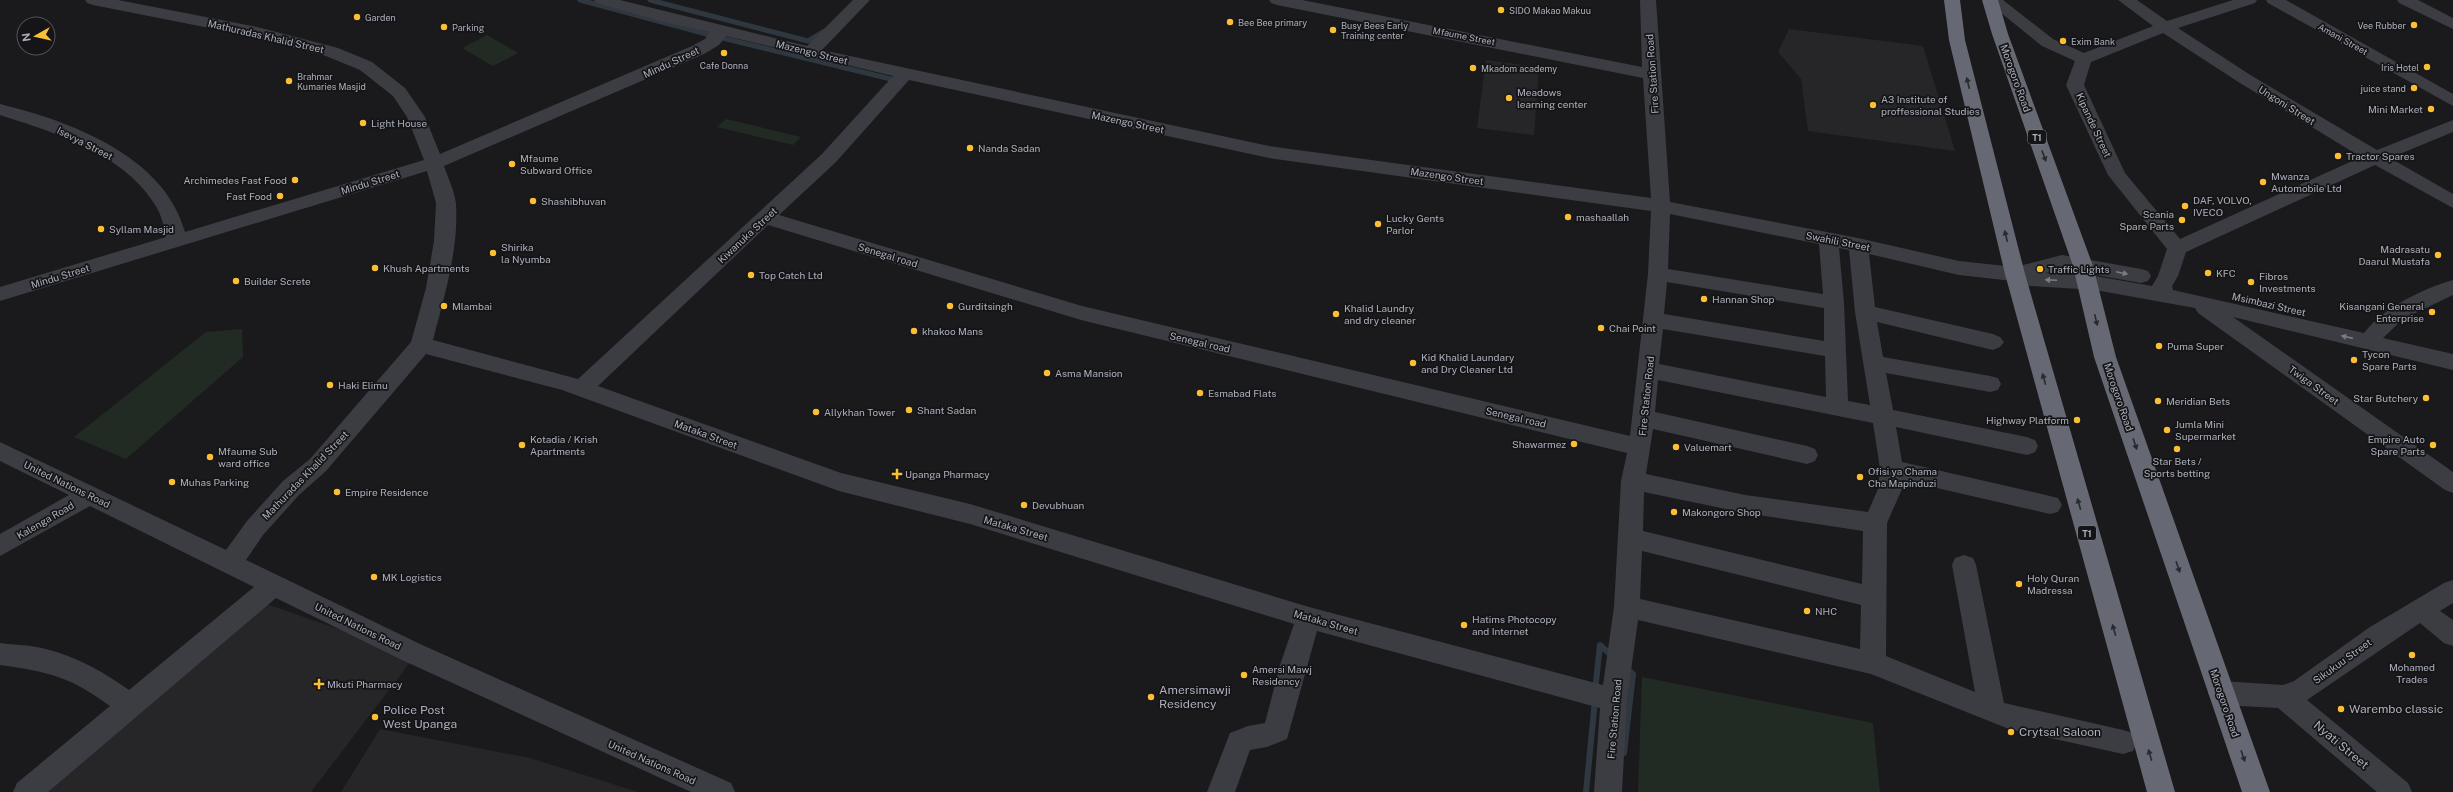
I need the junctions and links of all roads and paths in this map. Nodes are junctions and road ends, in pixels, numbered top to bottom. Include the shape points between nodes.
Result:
1 (93, 0) edge
2 (602, 0) edge
3 (862, 0) edge
4 (1277, 0) edge
5 (1648, 0) edge
6 (1952, 0) edge
7 (1991, 0) edge
8 (2126, 0) edge
9 (2249, 0) edge
10 (2274, 0) edge
11 (2405, 0) edge
12 (2453, 24) edge
13 (2165, 28) junction
14 (723, 30) junction
15 (812, 51) junction
16 (2085, 59) junction
17 (905, 74) junction
18 (1651, 74) junction
19 (2453, 101) edge
20 (0, 109) edge
21 (2453, 125) edge
22 (2376, 157) junction
23 (434, 163) junction
24 (2453, 202) edge
25 (1661, 206) junction
26 (766, 218) junction
27 (1828, 239) junction
28 (177, 240) junction
29 (1858, 245) junction
30 (2177, 248) junction
31 (1658, 274) junction
32 (2015, 274) junction
33 (2086, 274) junction
34 (2453, 287) edge
35 (2164, 288) junction
36 (0, 294) edge
37 (2194, 301) junction
38 (1834, 304) junction
39 (1865, 312) junction
40 (1655, 320) junction
41 (2374, 336) junction
42 (1993, 342) dead end
43 (421, 345) junction
44 (2453, 346) edge
45 (1835, 350) junction
46 (2453, 362) edge
47 (1873, 363) junction
48 (1648, 370) junction
49 (1990, 384) dead end
50 (581, 388) junction
51 (1837, 408) junction
52 (1882, 414) junction
53 (1643, 418) junction
54 (2027, 446) dead end
55 (1640, 447) junction
56 (0, 451) edge
57 (1807, 455) dead end
58 (1892, 469) junction
59 (1633, 481) junction
60 (2453, 484) edge
61 (90, 495) junction
62 (2050, 505) dead end
63 (1875, 523) junction
64 (1629, 538) junction
65 (0, 546) edge
66 (230, 564) junction
67 (1964, 565) dead end
68 (274, 586) junction
69 (2453, 590) edge
70 (1875, 598) junction
71 (1627, 607) junction
72 (2421, 610) junction
73 (1309, 618) junction
74 (2453, 635) edge
75 (0, 654) edge
76 (1873, 663) junction
77 (2221, 693) junction
78 (2284, 697) junction
79 (1614, 700) junction
80 (129, 705) junction
81 (1992, 709) junction
82 (2123, 742) dead end
83 (27, 792) edge
84 (721, 792) edge
85 (1221, 792) edge
86 (1608, 792) edge
87 (2161, 792) edge
88 (2256, 792) edge
89 (2398, 792) edge

1 - 23 street, Mathuradas Khalid Street via 256,32 332,52 366,66 400,92 416,116
2 - 14 street, Mazengo Street via 670,19
3 - 15 street
4 - 18 street, Mfaume Street
5 - 18 street, Fire Station Road
32 -> 6 highway, T1 via 1957,40
7 - 16 street via 2051,45 2068,55
7 -> 33 highway, Morogoro Road / T1 via 2000,34
8 - 13 street, Ungoni Street
9 - 13 street
10 - 19 street, Amani Street
11 - 12 street
13 - 16 street
13 - 22 street, Ungoni Street via 2309,119
14 - 15 street, Mazengo Street
14 - 23 street, Mindu Street via 714,36 713,41 692,52
15 - 17 street, Mazengo Street
16 - 30 street, Kipande Street via 2079,69 2076,85 2117,175
17 - 25 street, Mazengo Street via 1269,152
17 - 26 street, Kiwanuka Street via 828,158
18 - 25 street, Fire Station Road
20 - 28 street, Isevya Street via 63,130 110,154 146,180 167,208
21 - 22 street
22 - 24 street, Ungoni Street
22 - 30 street
23 - 28 street, Mindu Street
23 - 43 street, Mathuradas Khalid Street via 446,203 444,241 436,288
25 - 27 street, Swahili Street
25 - 31 street, Fire Station Road
26 - 50 street, Kiwanuka Street
26 - 55 street, Senegal road via 1080,313
27 - 29 street, Swahili Street
27 - 38 street
28 - 36 street, Mindu Street
29 - 32 street, Swahili Street via 1959,268
29 - 39 street
30 - 35 street
31 - 38 street
31 - 40 street, Fire Station Road
32 - 33 street, Swahili Street via 2030,279
87 -> 32 highway, T1
33 - 35 street, Msimbazi Street
33 -> 77 highway, Morogoro Road / T1 via 2105,357
34 - 41 street via 2396,314 2381,326
35 - 37 street, Msimbazi Street
35 - 41 street, Msimbazi Street
41 -> 37 street, Msimbazi Street
37 - 60 street, Twiga Street
38 - 45 street
39 - 42 street
39 - 47 street
40 - 45 street
40 - 48 street, Fire Station Road
41 - 44 street, Msimbazi Street
41 - 46 street, Msimbazi Street
43 - 50 street, Mataka Street
43 - 66 street, Mathuradas Khalid Street via 318,465 291,488 255,528
45 - 51 street
47 - 49 street
47 - 52 street
48 - 51 street
48 - 53 street, Fire Station Road
50 - 73 street, Mataka Street via 839,482 977,517 1147,566
51 - 52 street
52 - 54 street
52 - 58 street
53 - 55 street, Fire Station Road
53 - 57 street
55 - 59 street, Fire Station Road
56 - 61 street, United Nations Road
58 - 62 street
58 - 63 street via 1890,489
59 - 63 street via 1745,504
59 - 64 street, Fire Station Road
61 - 65 street, Kalenga Road
61 - 66 street, United Nations Road
63 - 70 street
64 - 70 street
64 - 71 street, Fire Station Road
66 - 68 street, United Nations Road
67 - 81 street
68 - 80 street
68 - 84 street, United Nations Road via 546,714
69 - 72 street, Sikukuu Street
70 - 76 street
71 - 76 street
71 - 79 street, Fire Station Road
72 - 74 street
72 - 78 street, Sikukuu Street via 2379,635 2303,689
73 - 79 street, Mataka Street
73 - 85 street via 1293,665 1277,730 1268,736 1243,739 1240,742
75 - 80 street via 46,660 92,678
76 - 81 street
77 - 78 street, Sikukuu Street
77 -> 88 highway, Morogoro Road / T1
78 - 89 street, Nyati Street
79 - 86 street, Fire Station Road
80 - 83 street
81 - 82 street via 2009,717

